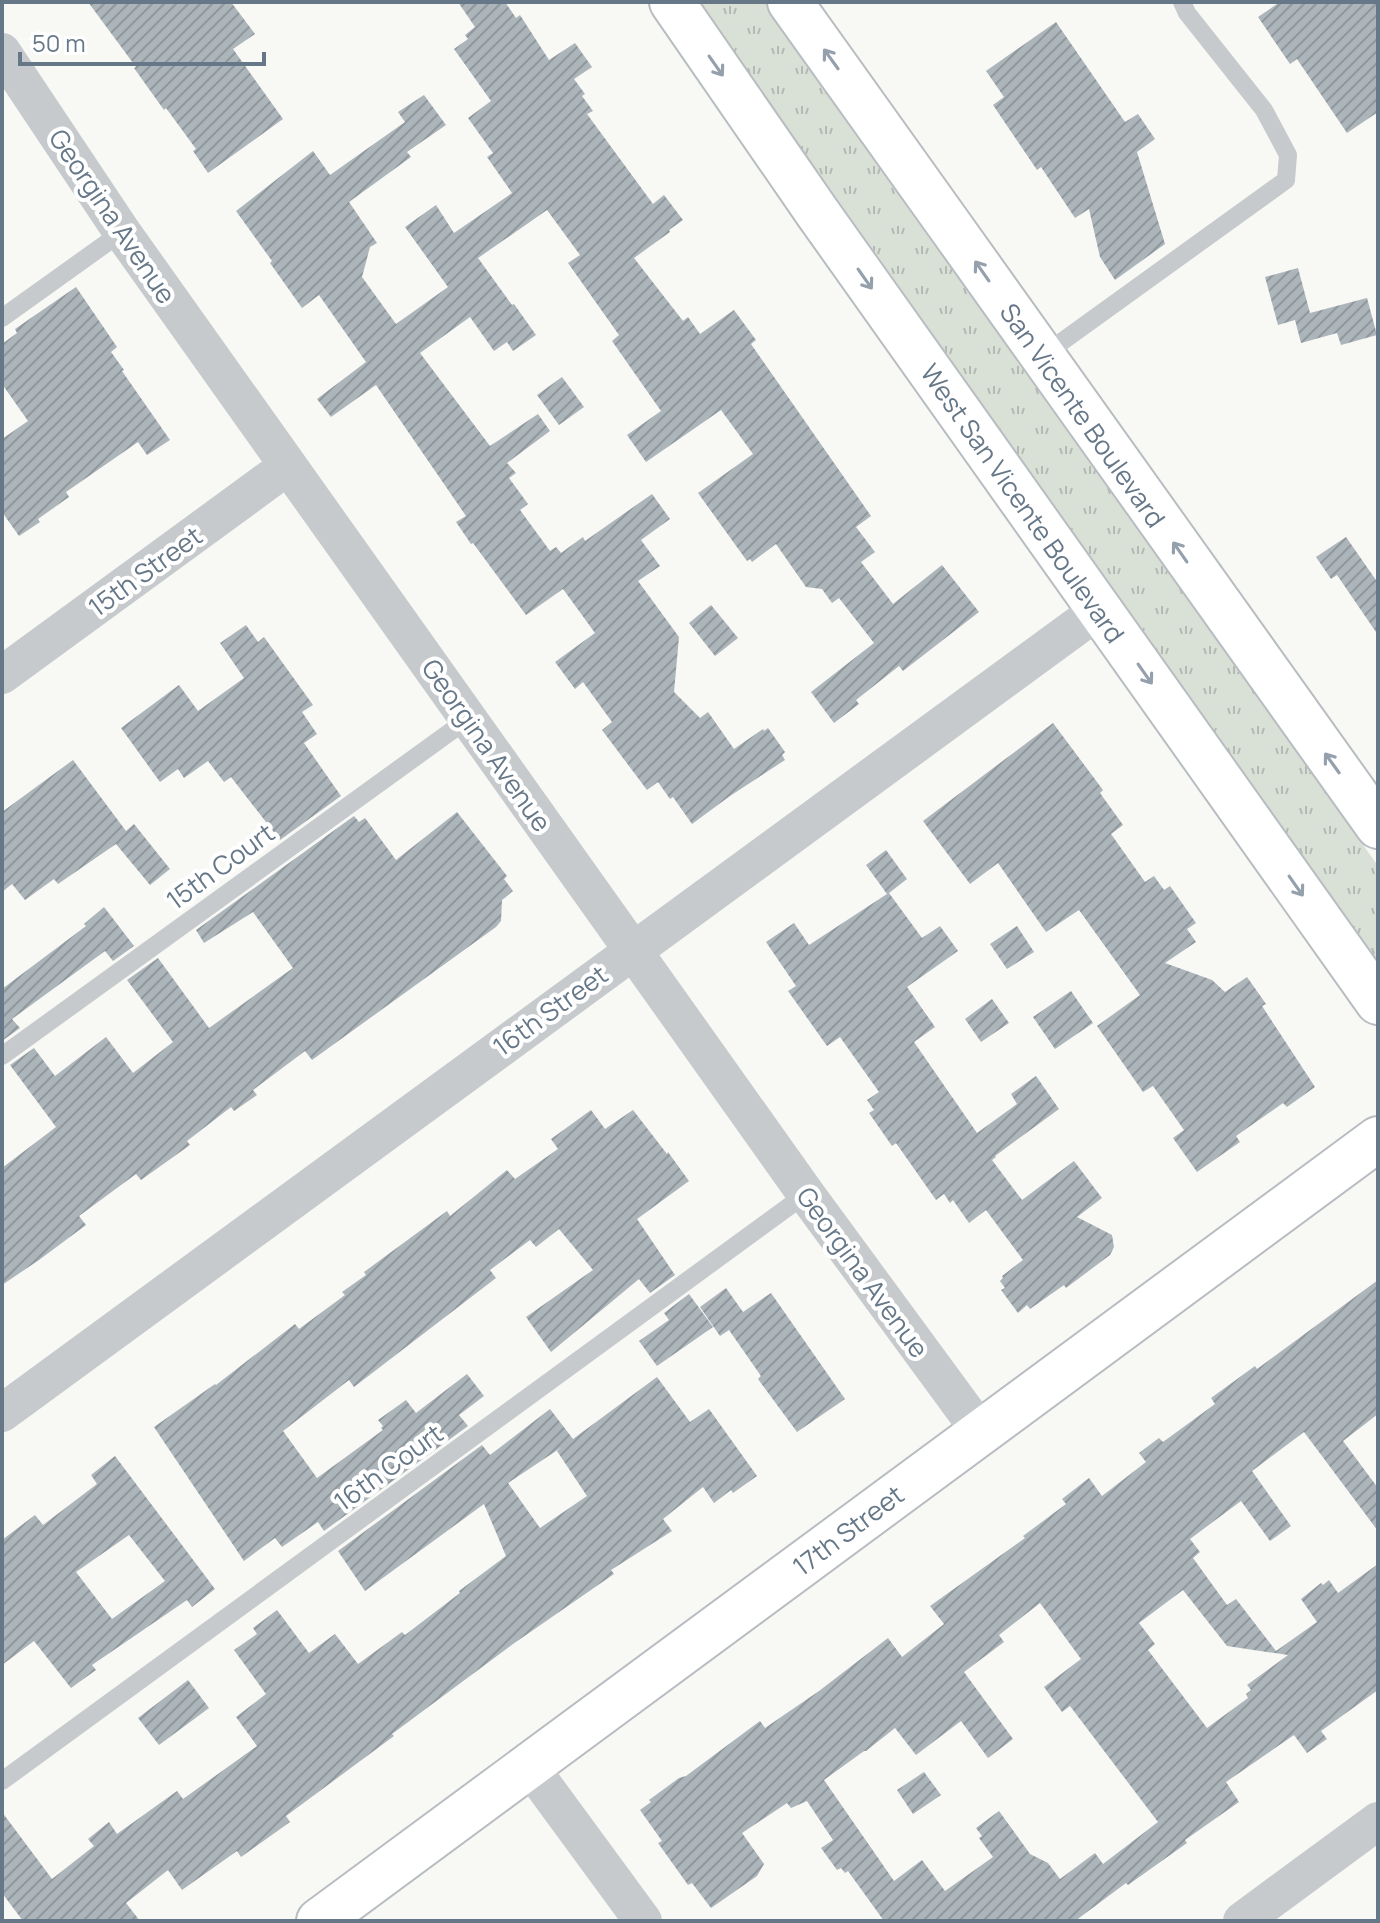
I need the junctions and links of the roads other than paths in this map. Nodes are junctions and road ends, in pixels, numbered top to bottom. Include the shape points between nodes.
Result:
1 (672, 2) edge
2 (790, 2) edge
3 (1182, 2) edge
4 (2, 52) edge
5 (122, 232) junction
6 (2, 318) edge
7 (1042, 356) junction
8 (288, 466) junction
9 (1099, 610) junction
10 (2, 675) edge
11 (468, 719) junction
12 (1378, 826) edge
13 (632, 950) junction
14 (1378, 1002) edge
15 (2, 1056) edge
16 (1378, 1139) edge
17 (806, 1194) junction
18 (2, 1413) edge
19 (980, 1431) junction
20 (530, 1767) junction
21 (2, 1781) edge
22 (1378, 1821) edge
23 (319, 1921) edge
24 (643, 1921) edge
25 (1242, 1921) edge

1 -> 9 main road, West San Vicente Boulevard
7 -> 2 main road, San Vicente Boulevard
3 - 7 lane via 1264,110 1288,155 1286,180
4 - 5 street, Georgina Avenue
5 - 6 lane
5 - 8 street, Georgina Avenue
12 -> 7 main road, San Vicente Boulevard
8 - 10 street, 15th Street
8 - 11 street, Georgina Avenue
9 - 13 street, 16th Street
9 -> 14 main road, West San Vicente Boulevard
11 - 13 street, Georgina Avenue
11 - 15 lane, 15th Court
13 - 17 street, Georgina Avenue
13 - 18 street, 16th Street
16 - 19 main road, 17th Street
17 - 19 street, Georgina Avenue
17 - 21 lane, 16th Court
19 - 20 main road, 17th Street
20 - 23 main road, 17th Street
20 - 24 street
22 - 25 street

